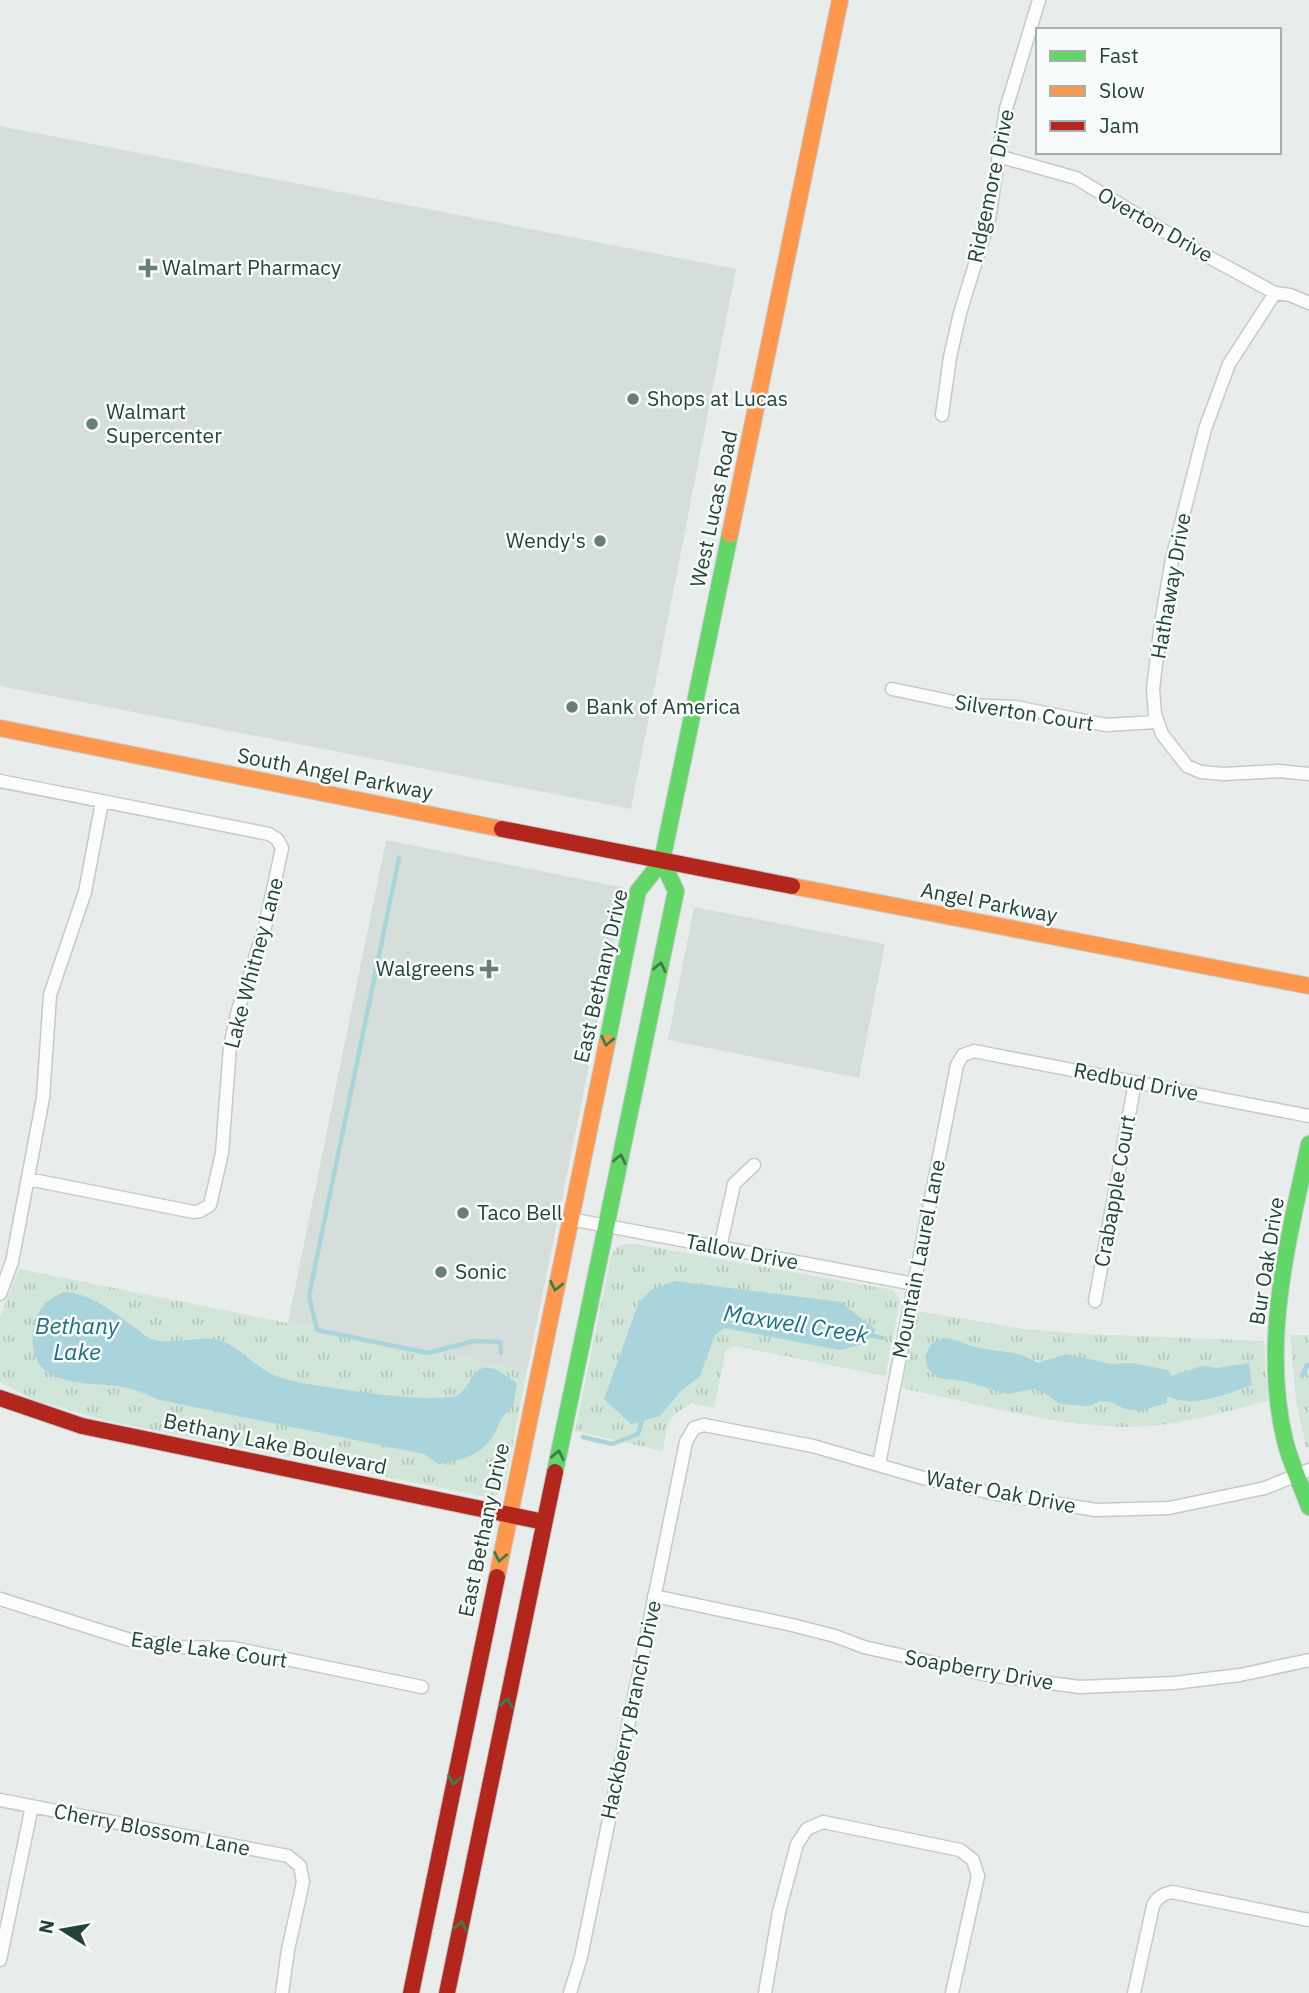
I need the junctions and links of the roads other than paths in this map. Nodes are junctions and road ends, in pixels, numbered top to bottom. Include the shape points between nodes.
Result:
1 (841, 0) edge
2 (1039, 0) edge
3 (998, 156) junction
4 (1275, 293) junction
5 (1309, 303) edge
6 (942, 415) dead end
7 (892, 689) dead end
8 (1157, 722) junction
9 (0, 728) edge
10 (1309, 774) edge
11 (0, 781) edge
12 (102, 802) junction
13 (662, 862) junction
14 (1309, 986) edge
15 (963, 1055) joint
16 (1135, 1082) junction
17 (1309, 1116) edge
18 (1309, 1144) edge
19 (754, 1165) dead end
20 (28, 1179) junction
21 (570, 1219) junction
22 (605, 1225) junction
23 (720, 1248) junction
24 (914, 1284) junction
25 (0, 1294) edge
26 (1095, 1301) dead end
27 (0, 1398) edge
28 (694, 1429) joint
29 (879, 1464) junction
30 (1303, 1472) edge
31 (1309, 1507) edge
32 (509, 1513) junction
33 (544, 1522) junction
34 (654, 1596) junction
35 (0, 1599) edge
36 (1309, 1660) edge
37 (422, 1687) dead end
38 (0, 1800) edge
39 (32, 1806) junction
40 (1309, 1920) edge
41 (0, 1960) edge
42 (282, 1993) edge
43 (411, 1993) edge
44 (447, 1993) edge
45 (570, 1993) edge
46 (765, 1993) edge
47 (952, 1993) edge
48 (1134, 1993) edge

1 - 13 main road, West Lucas Road
2 - 3 street, Ridgemore Drive via 1006,109
3 - 4 street, Overton Drive via 1076,178
3 - 6 street, Ridgemore Drive via 989,219 950,357
4 - 5 street, Overton Drive
4 - 8 street, Hathaway Drive via 1229,364 1205,429 1161,623 1153,689
7 - 8 street, Silverton Court via 1106,725
8 - 10 street, Hathaway Drive via 1187,766 1201,772
9 - 13 main road, South Angel Parkway
11 - 12 street
12 - 20 street via 85,892 50,995 43,1098
12 - 20 street, Lake Whitney Lane via 269,834 280,843 282,853 232,1037 222,1153 210,1205 194,1212
13 - 14 main road, Angel Parkway
13 -> 21 main road, East Bethany Drive via 638,891
22 -> 13 main road via 676,891
15 - 16 street, Redbud Drive via 974,1051
15 - 24 street, Mountain Laurel Lane via 957,1065
16 - 17 street, Redbud Drive
16 - 26 street, Crabapple Court
18 - 30 main road, Bur Oak Drive via 1280,1284 1275,1348 1286,1442
19 - 23 street via 734,1184
20 - 25 street via 12,1262
21 - 22 street, Tallow Drive
21 -> 32 main road, East Bethany Drive
22 - 23 street, Tallow Drive
33 -> 22 main road
23 - 24 street, Tallow Drive
24 - 29 street, Mountain Laurel Lane
27 - 32 main road, Bethany Lake Boulevard via 82,1426
28 - 29 street, Water Oak Drive via 718,1427
28 - 34 street, Hackberry Branch Drive via 687,1437
29 - 30 street, Water Oak Drive via 997,1494 1096,1510 1168,1508 1265,1488
30 - 31 main road, Bur Oak Drive
32 - 33 main road, Bethany Lake Boulevard
32 -> 43 main road, East Bethany Drive
44 -> 33 main road
34 - 36 street, Soapberry Drive via 792,1625 975,1672 1080,1687 1174,1683
34 - 45 street, Hackberry Branch Drive
35 - 37 street, Eagle Lake Court via 131,1640 233,1648
38 - 39 street, Cherry Blossom Lane
39 - 41 street
39 - 42 street, Cherry Blossom Lane via 288,1856 300,1866 303,1882
40 - 48 street via 1172,1892 1163,1894 1153,1906
46 - 47 street via 797,1844 807,1829 823,1822 960,1850 973,1860 978,1876

